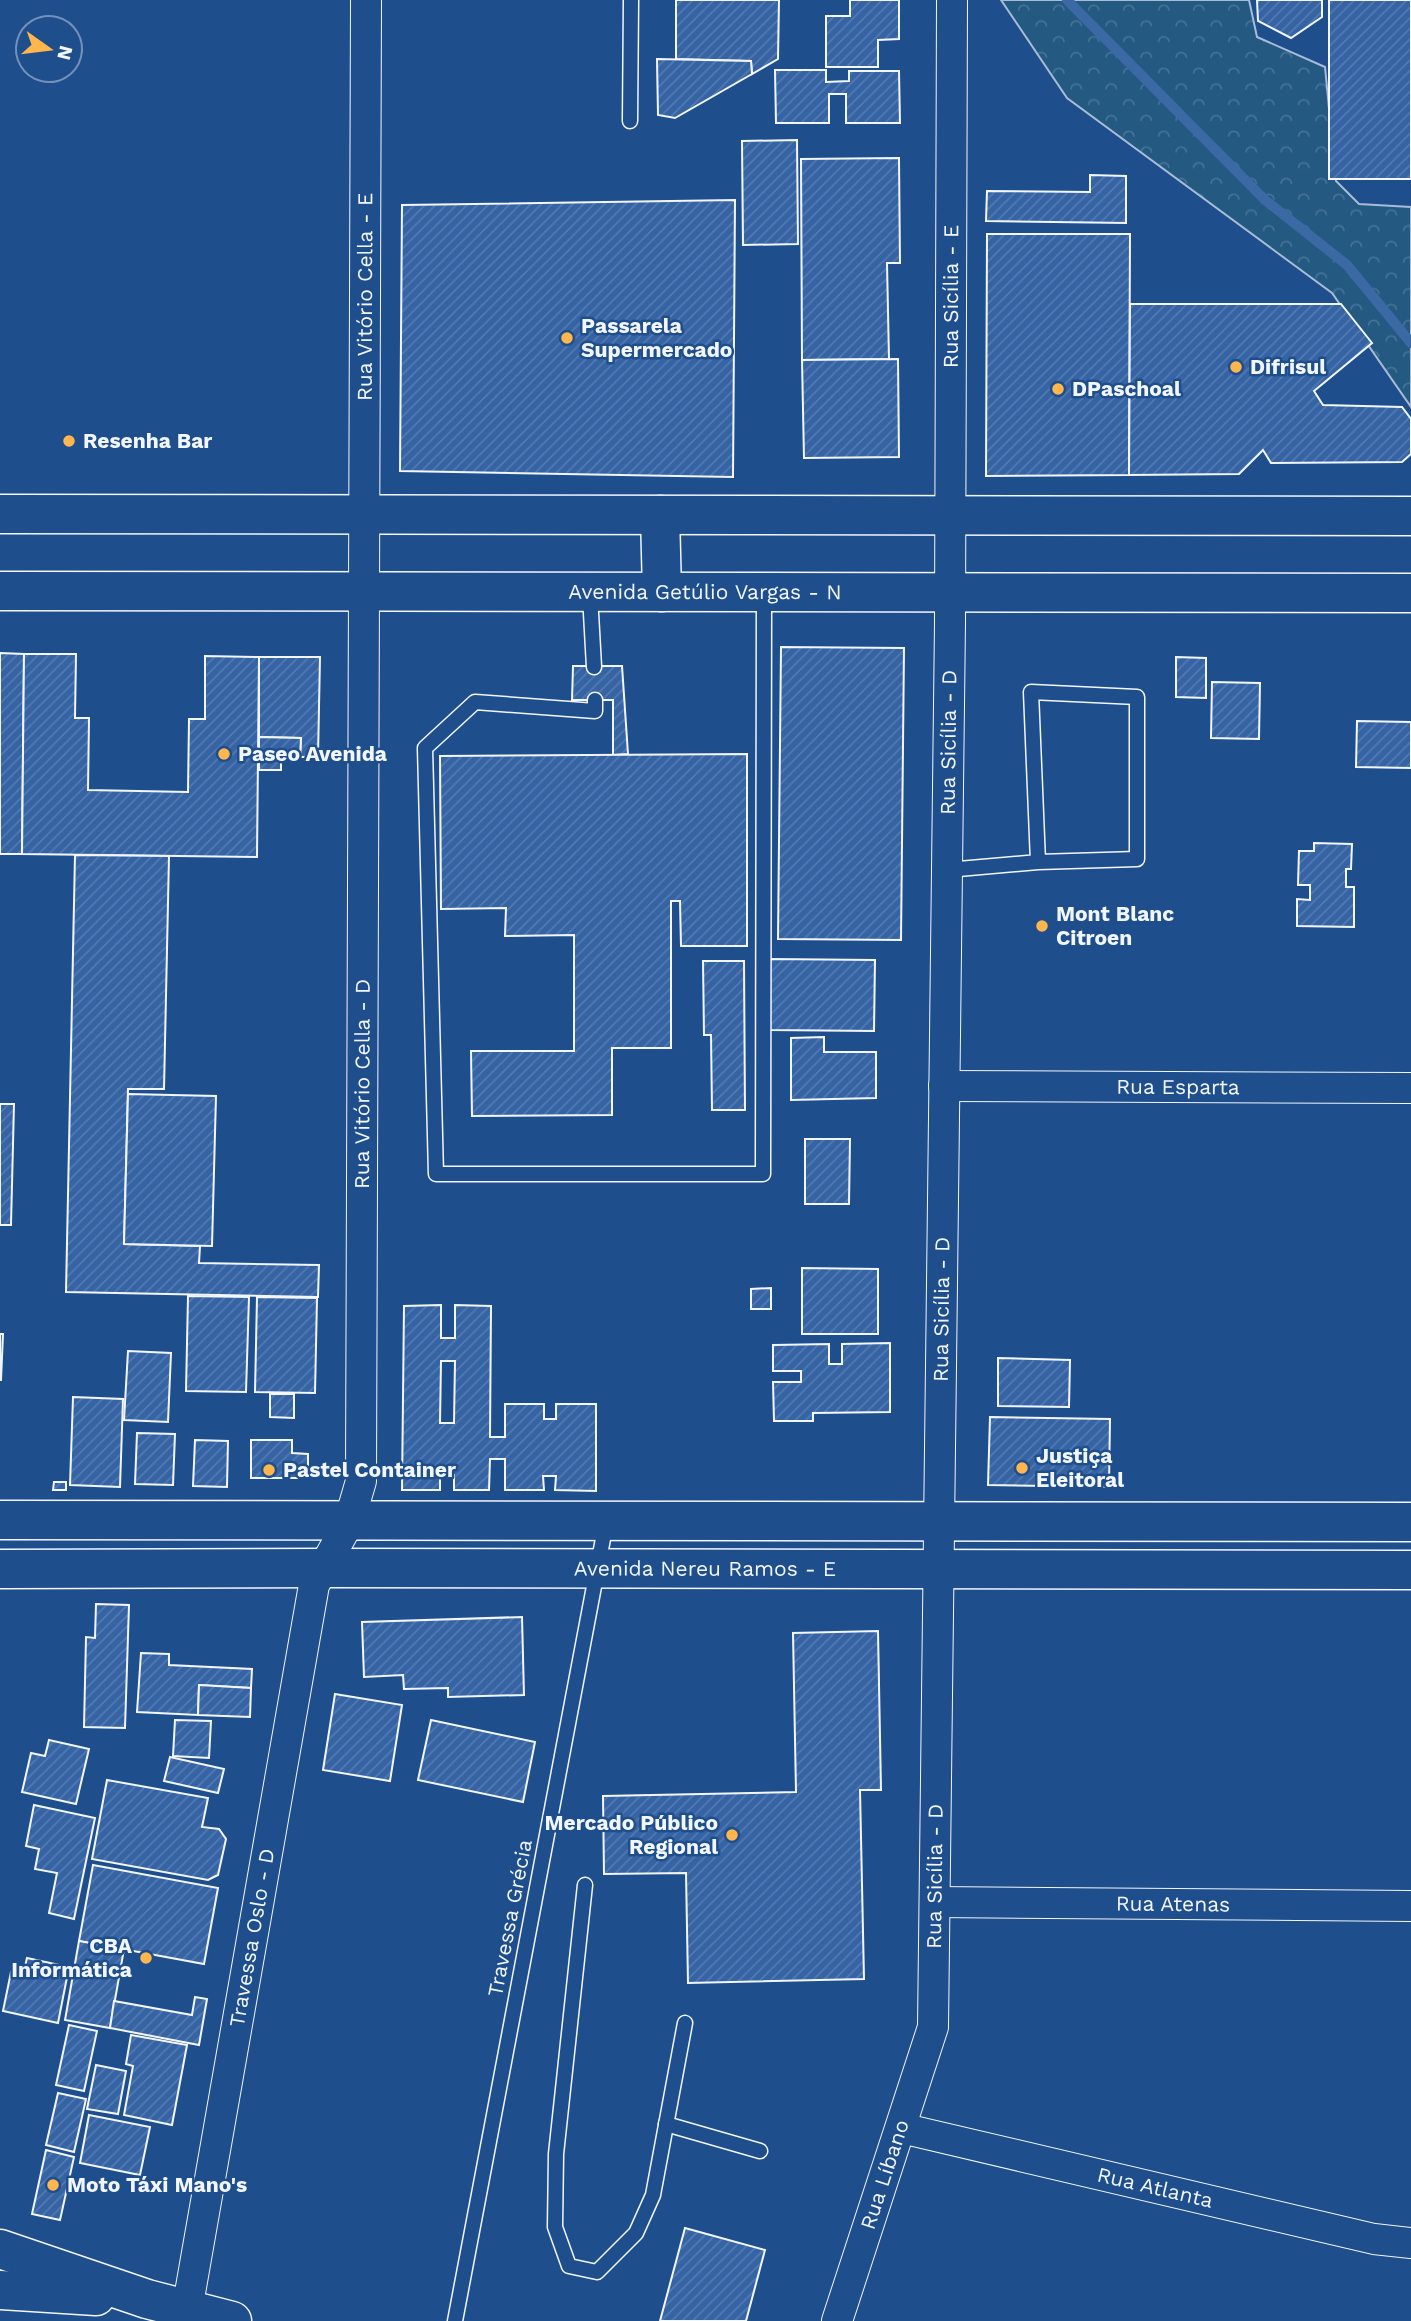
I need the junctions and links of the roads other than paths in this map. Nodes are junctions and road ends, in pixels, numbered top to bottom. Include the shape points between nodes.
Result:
1 (366, 0) edge
2 (631, 0) edge
3 (952, 0) edge
4 (630, 121) dead end
5 (0, 514) edge
6 (363, 515) junction
7 (660, 515) junction
8 (950, 515) junction
9 (1411, 516) edge
10 (0, 592) edge
11 (363, 592) junction
12 (590, 592) junction
13 (663, 592) junction
14 (950, 592) junction
15 (764, 593) junction
16 (1411, 593) edge
17 (594, 667) dead end
18 (595, 700) dead end
19 (1038, 862) junction
20 (947, 870) junction
21 (944, 1086) junction
22 (1411, 1088) edge
23 (0, 1520) edge
24 (349, 1522) junction
25 (606, 1522) junction
26 (939, 1522) junction
27 (1267, 1522) junction
28 (1411, 1522) edge
29 (324, 1568) junction
30 (597, 1568) junction
31 (0, 1569) edge
32 (939, 1569) junction
33 (1267, 1570) junction
34 (1411, 1570) edge
35 (585, 1885) dead end
36 (935, 1902) junction
37 (1411, 1906) edge
38 (685, 2023) dead end
39 (933, 2027) joint
40 (666, 2124) junction
41 (901, 2128) junction
42 (760, 2151) dead end
43 (1411, 2243) edge
44 (0, 2249) edge
45 (0, 2290) edge
46 (147, 2299) junction
47 (187, 2309) junction
48 (232, 2321) edge
49 (456, 2321) edge
50 (837, 2321) edge

1 - 6 street, Rua Vitório Cella - E
2 - 4 lane
3 - 8 street, Rua Sicília - E
5 - 6 street
6 - 7 street
6 - 11 street, Rua Vitório Cella - E
7 - 8 street
7 - 13 street
8 - 9 street
8 - 14 street, Rua Sicília - E
10 - 11 street, Avenida Getúlio Vargas - N
11 - 12 street, Avenida Getúlio Vargas - N
11 - 24 street, Rua Vitório Cella - D via 361,1481
12 - 13 street, Avenida Getúlio Vargas - N
12 - 17 lane
13 - 15 street, Avenida Getúlio Vargas - N
14 - 15 street, Avenida Getúlio Vargas - N
14 - 16 street, Avenida Getúlio Vargas - N
14 - 20 street, Rua Sicília - D
15 - 18 lane via 763,1174 436,1174 425,748 475,702 595,711
19 - 19 lane via 1031,692 1138,697 1137,859
19 - 20 lane
20 - 21 street, Rua Sicília - D
21 - 22 street, Rua Esparta
21 - 26 street, Rua Sicília - D
23 - 24 street
24 - 25 street
24 - 29 street, Rua Vitório Cella - D
25 - 26 street
25 - 30 lane, Travessa Grécia
26 - 27 street
26 - 32 street, Rua Sicília - D
27 - 28 street
27 - 33 street
29 - 30 street, Avenida Nereu Ramos - E
29 - 31 street, Avenida Nereu Ramos - E
29 - 47 street, Travessa Oslo - D via 314,1585
30 - 32 street, Avenida Nereu Ramos - E
30 - 49 lane, Travessa Grécia
32 - 33 street, Avenida Nereu Ramos - E
32 - 36 street, Rua Sicília - D
33 - 34 street, Avenida Nereu Ramos - E
35 - 40 lane via 556,2154 555,2227 569,2266 597,2272 636,2234 653,2195
36 - 37 street, Rua Atenas
36 - 39 street, Rua Sicília - D
38 - 40 lane
39 - 41 street, Rua Líbano
40 - 42 lane
41 - 43 street, Rua Atlanta via 1374,2239
41 - 50 street, Rua Líbano
44 - 46 street
45 - 46 street
46 - 47 street
47 - 48 street

